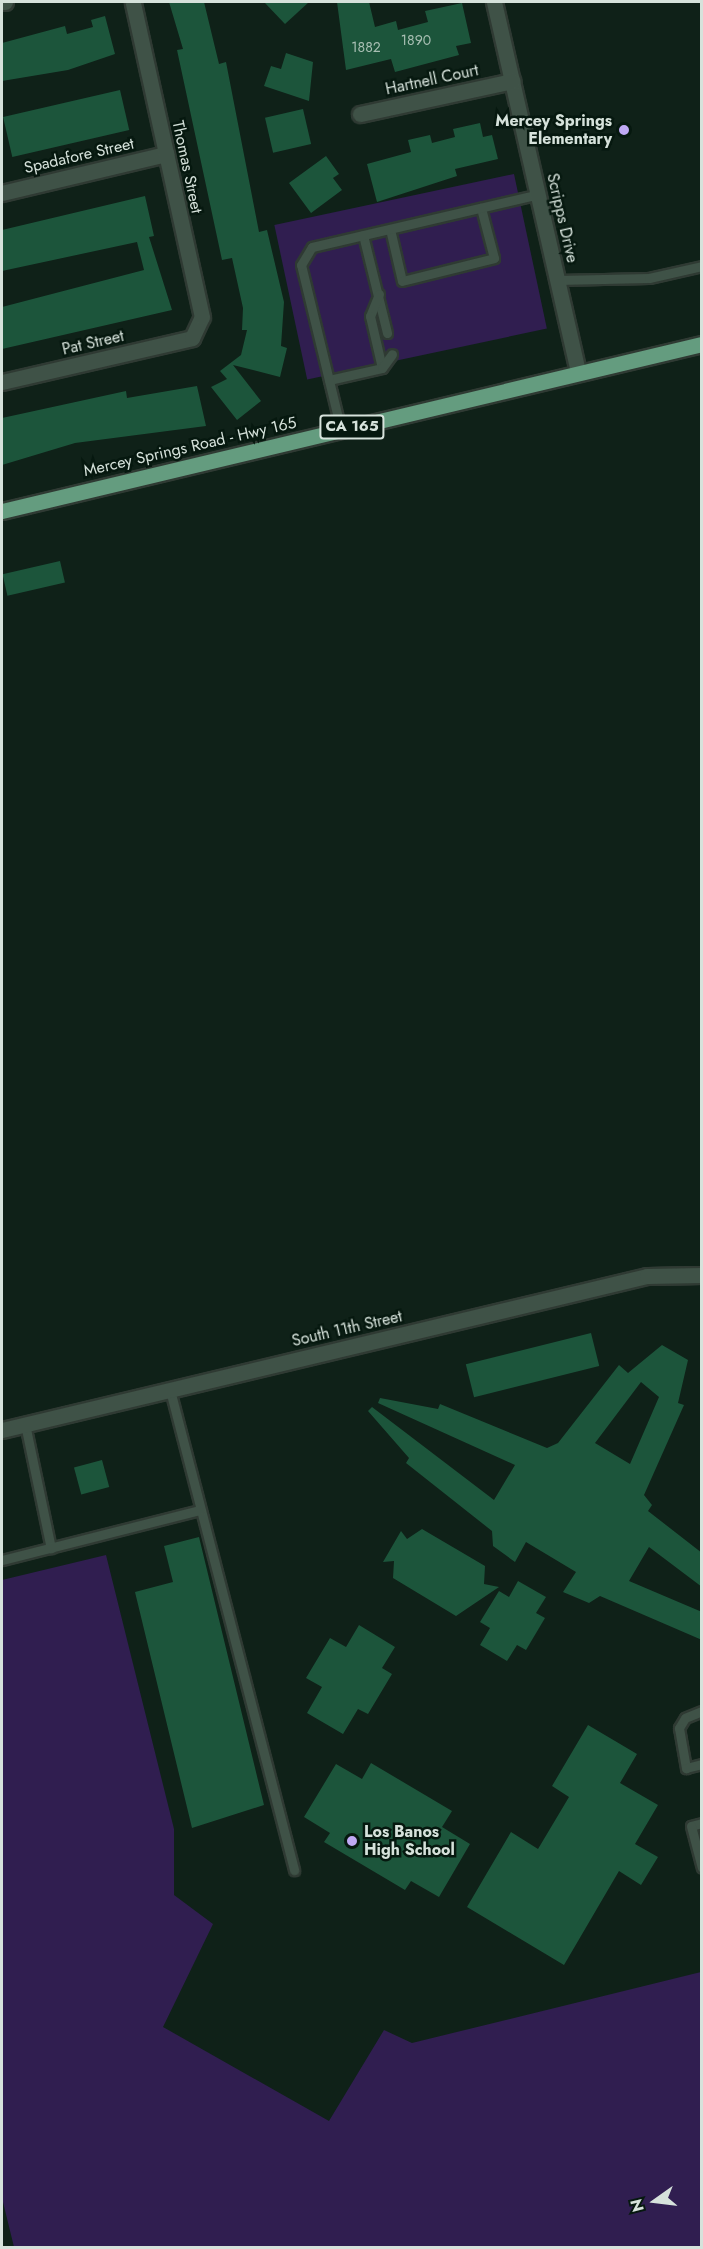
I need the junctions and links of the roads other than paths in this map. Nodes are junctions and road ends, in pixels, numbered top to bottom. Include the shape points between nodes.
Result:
1 (133, 2) edge
2 (494, 2) edge
3 (512, 81) junction
4 (360, 114) dead end
5 (166, 154) junction
6 (2, 193) edge
7 (538, 194) junction
8 (481, 208) junction
9 (390, 229) junction
10 (363, 234) junction
11 (702, 266) edge
12 (558, 279) junction
13 (379, 294) junction
14 (387, 333) dead end
15 (192, 338) joint
16 (702, 344) edge
17 (392, 354) dead end
18 (382, 368) junction
19 (579, 373) junction
20 (329, 380) junction
21 (2, 382) edge
22 (342, 430) junction
23 (2, 511) edge
24 (702, 1275) edge
25 (170, 1390) junction
26 (25, 1424) junction
27 (2, 1430) edge
28 (200, 1510) junction
29 (51, 1548) junction
30 (2, 1560) edge
31 (702, 1711) edge
32 (702, 1764) edge
33 (702, 1823) edge
34 (702, 1868) edge
35 (294, 1870) dead end

1 - 5 street, Thomas Street
2 - 3 street, Scripps Drive
3 - 4 street, Hartnell Court
3 - 7 street, Scripps Drive
5 - 6 street, Spadafore Street
5 - 15 street, Thomas Street via 202,317
7 - 8 lane
7 - 12 street, Scripps Drive
8 - 9 lane
8 - 9 lane via 494,258 402,281
9 - 10 lane
10 - 13 lane
10 - 20 lane via 312,247 301,265
11 - 12 lane via 649,279
12 - 19 street, Scripps Drive
13 - 14 lane
13 - 18 lane via 370,316
15 - 21 street, Pat Street
16 - 19 main road, Mercey Springs Road - Hwy 165 / CA 165
17 - 18 lane
18 - 20 lane
19 - 22 main road, Mercey Springs Road - Hwy 165 / CA 165
20 - 22 lane
22 - 23 main road, Mercey Springs Road - Hwy 165 / CA 165
24 - 25 street, South 11th Street via 647,1276
25 - 26 street, South 11th Street
25 - 28 lane
26 - 27 street, South 11th Street
26 - 29 lane
28 - 29 lane
28 - 35 lane
29 - 30 lane
31 - 32 lane via 685,1718 679,1728 686,1768
33 - 34 lane via 691,1826

